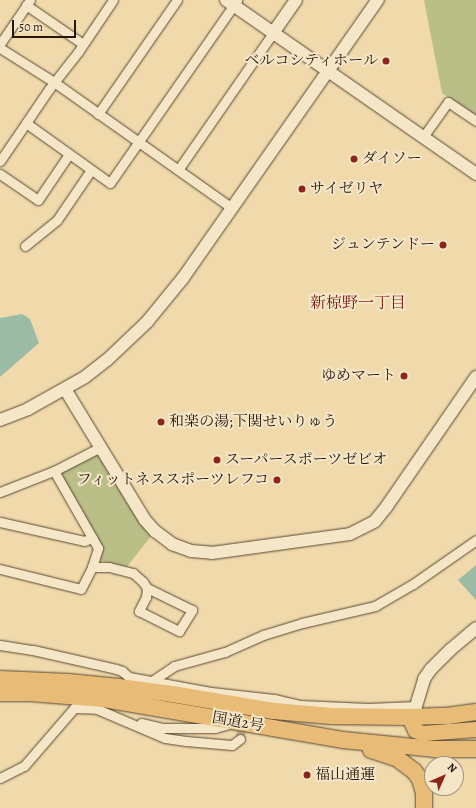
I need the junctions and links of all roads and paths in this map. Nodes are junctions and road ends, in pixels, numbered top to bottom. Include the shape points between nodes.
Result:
1 (177, 0) edge
2 (296, 0) edge
3 (378, 0) edge
4 (109, 1) edge
5 (26, 2) edge
6 (232, 2) edge
7 (273, 33) junction
8 (0, 44) edge
9 (83, 44) junction
10 (0, 48) edge
11 (328, 71) junction
12 (54, 82) junction
13 (98, 114) junction
14 (476, 121) edge
15 (26, 124) junction
16 (423, 137) junction
17 (138, 142) junction
18 (69, 154) junction
19 (0, 161) edge
20 (91, 170) junction
21 (178, 170) junction
22 (0, 174) edge
23 (476, 174) edge
24 (232, 208) junction
25 (25, 246) dead end
26 (476, 377) edge
27 (65, 389) junction
28 (0, 420) edge
29 (101, 448) junction
30 (54, 471) junction
31 (0, 492) edge
32 (0, 522) edge
33 (92, 538) junction
34 (476, 540) edge
35 (92, 567) junction
36 (0, 569) edge
37 (147, 588) junction
38 (476, 628) edge
39 (0, 645) edge
40 (0, 679) edge
41 (152, 681) junction
42 (0, 693) edge
43 (412, 712) junction
44 (476, 712) edge
45 (452, 715) junction
46 (476, 716) edge
47 (126, 720) junction
48 (239, 722) junction
49 (476, 729) edge
50 (240, 738) dead end
51 (343, 740) junction
52 (476, 749) edge
53 (0, 778) edge
54 (426, 803) edge

1 - 13 street
2 - 7 street
3 - 11 street
4 - 9 street
5 - 8 street
5 - 9 street
6 - 7 street
6 - 17 street
7 - 11 street
7 - 21 street
9 - 12 street
10 - 12 street
11 - 16 street
11 - 24 street
12 - 13 street
12 - 15 street
13 - 17 street
14 - 16 street via 448,102
15 - 18 street
15 - 19 street
16 - 23 street
17 - 20 street via 110,183
17 - 21 street
18 - 20 street
18 - 22 street via 38,200
20 - 25 street via 57,220
21 - 24 street
24 - 27 street via 183,278 147,322 107,360
26 - 29 street via 382,514 366,527 350,534 212,553 181,548 162,537 145,520
27 - 28 street via 28,409
27 - 29 street
29 - 30 street
30 - 31 street
30 - 33 street
32 - 33 street via 84,541
33 - 35 street via 98,548
34 - 41 street via 413,584 379,604 296,624 263,635 225,652 174,666
35 - 36 street via 80,589
35 - 37 street via 109,567 133,573
37 - 37 street via 146,597 139,611 179,631 192,610
38 - 43 street via 431,669 420,688
39 - 41 street via 116,669 129,677
40 - 43 highway, 国道2号 via 119,687 298,714 354,718
41 - 43 street via 247,699 274,699 300,705
42 - 48 highway, 国道2号 via 104,699
43 - 45 highway, 国道2号
43 - 49 main road via 415,730 422,733
44 - 45 highway, 国道2号
45 - 46 main road
47 - 48 street via 162,728 215,728
47 - 50 street via 165,738 186,742 232,745
47 - 53 street via 97,709 74,708 24,766
48 - 51 highway, 国道2号
51 - 52 highway, 国道2号 via 434,749
51 - 54 highway via 389,755 407,764 420,779

